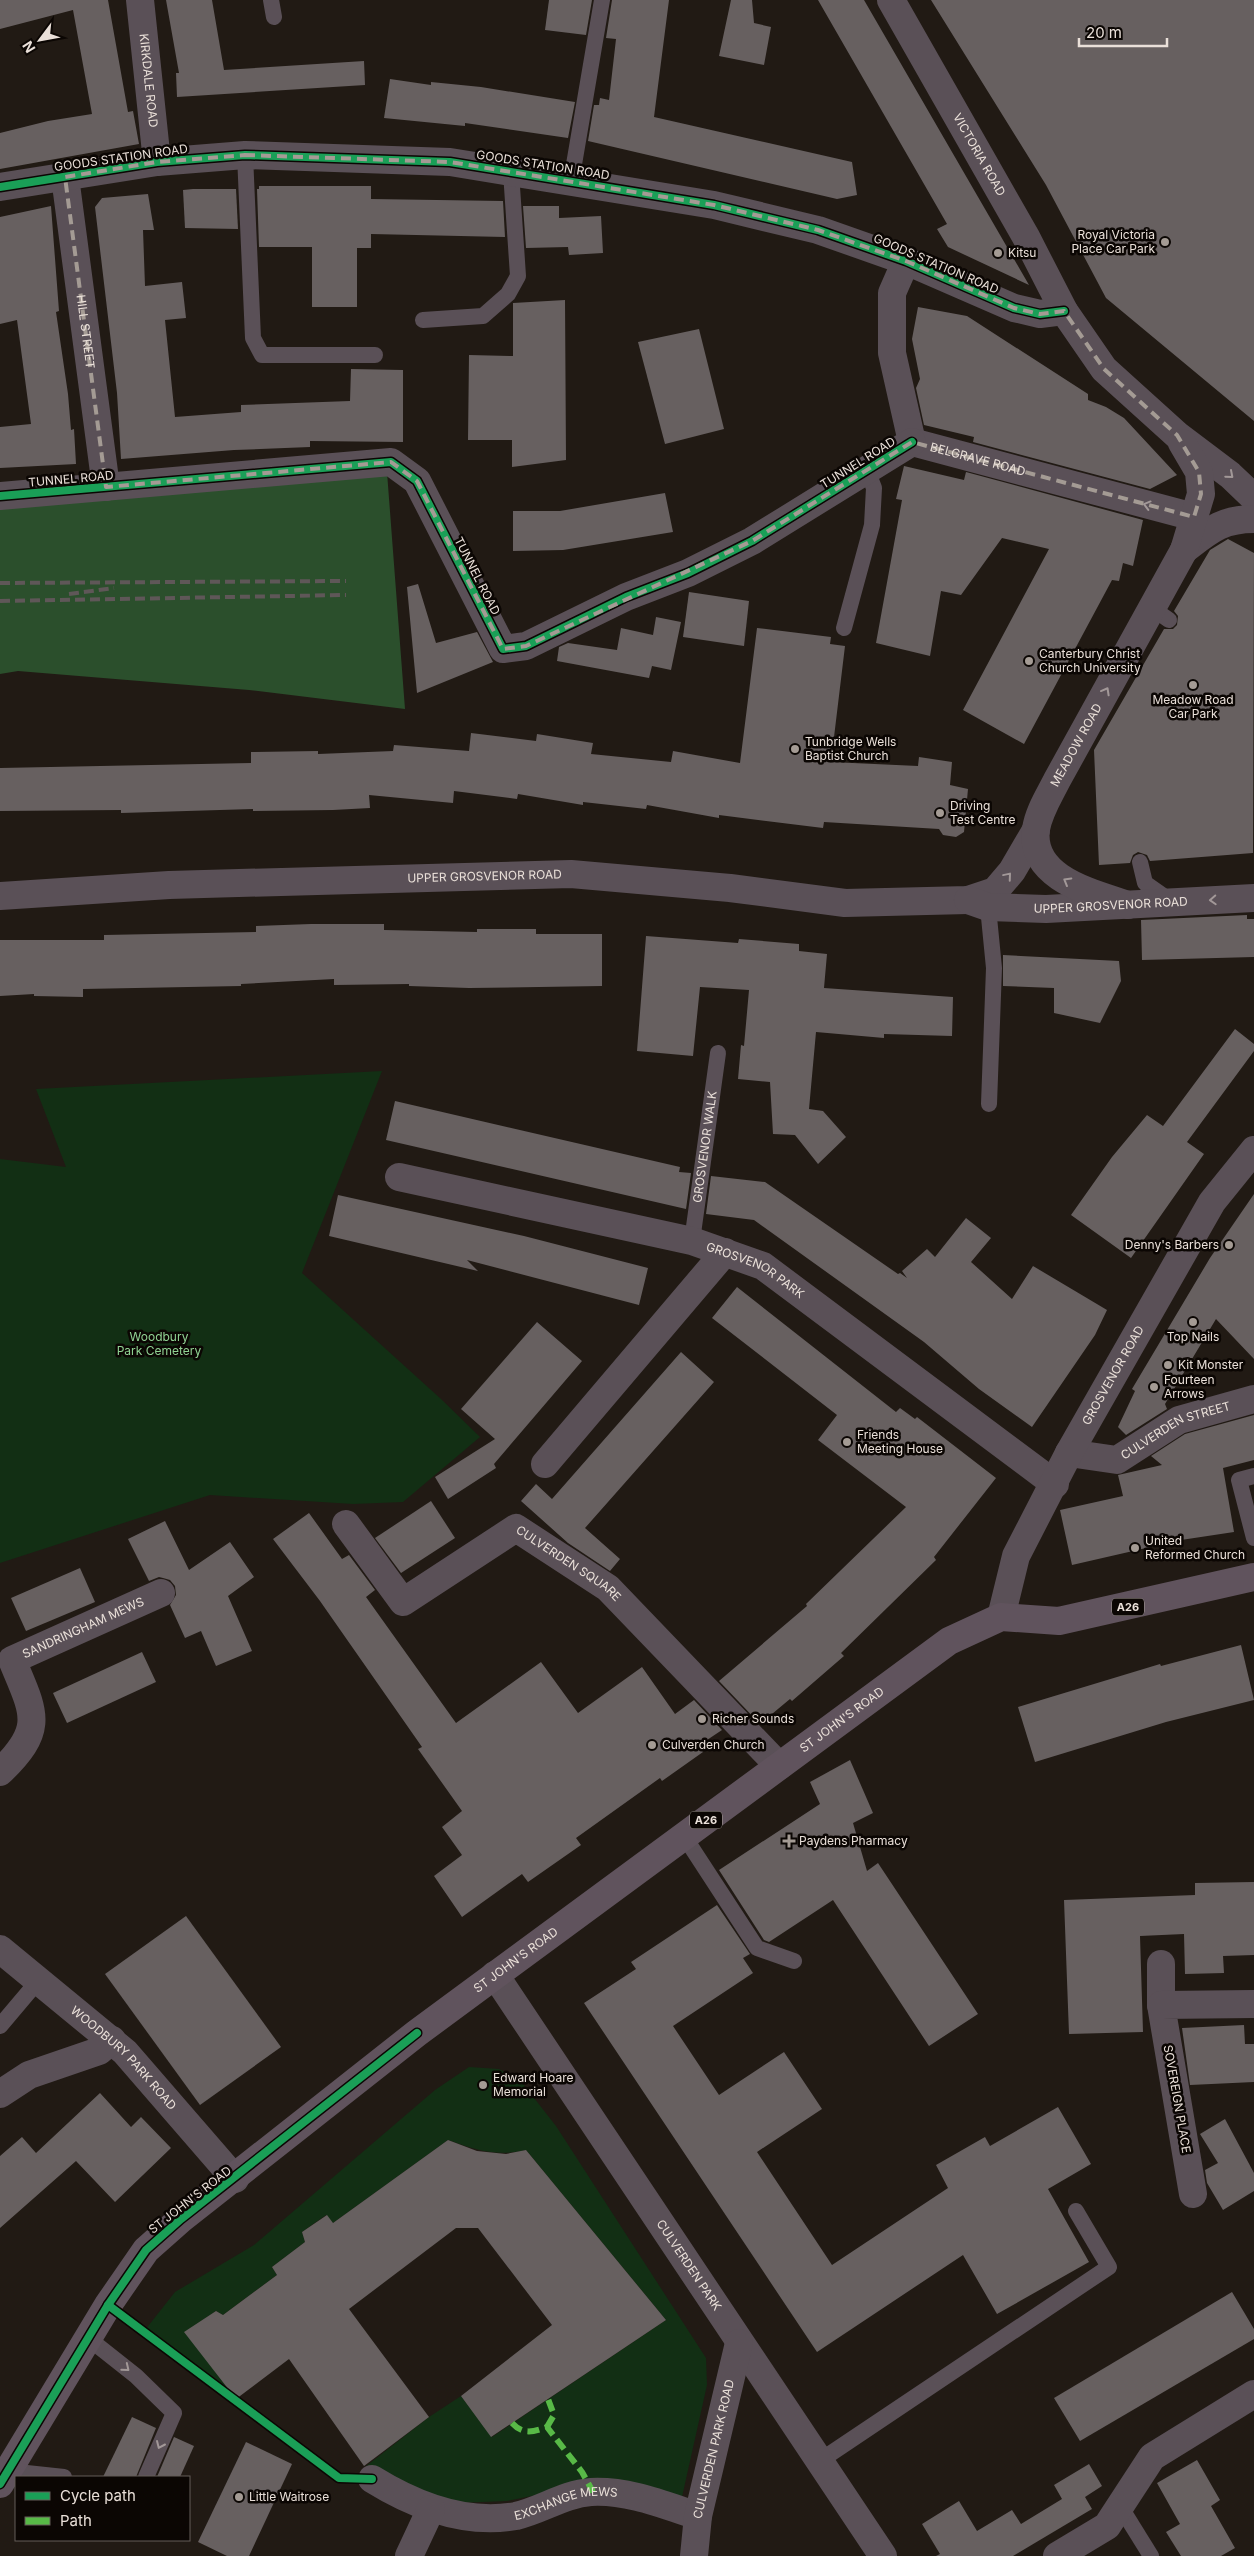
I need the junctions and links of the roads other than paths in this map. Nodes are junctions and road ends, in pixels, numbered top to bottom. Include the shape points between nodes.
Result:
1 (140, 0) edge
2 (271, 0) edge
3 (602, 0) edge
4 (891, 0) edge
5 (274, 17) dead end
6 (245, 155) junction
7 (157, 162) junction
8 (511, 172) junction
9 (65, 177) junction
10 (571, 182) junction
11 (0, 188) edge
12 (906, 261) junction
13 (1064, 311) junction
14 (423, 320) dead end
15 (374, 355) dead end
16 (1177, 435) junction
17 (912, 442) junction
18 (867, 470) junction
19 (106, 487) junction
20 (0, 496) edge
21 (1254, 498) edge
22 (1194, 517) junction
23 (1254, 519) edge
24 (1184, 550) junction
25 (844, 628) dead end
26 (1036, 830) junction
27 (1140, 862) dead end
28 (0, 896) edge
29 (1254, 898) edge
30 (1172, 902) junction
31 (978, 903) junction
32 (1128, 905) junction
33 (718, 1053) dead end
34 (989, 1104) dead end
35 (1254, 1150) edge
36 (399, 1177) dead end
37 (692, 1241) junction
38 (725, 1252) junction
39 (1254, 1399) edge
40 (1069, 1453) junction
41 (544, 1464) dead end
42 (1254, 1476) edge
43 (1055, 1484) junction
44 (346, 1524) dead end
45 (1254, 1538) edge
46 (1254, 1577) edge
47 (161, 1593) dead end
48 (1001, 1617) junction
49 (779, 1766) junction
50 (0, 1772) edge
51 (684, 1836) junction
52 (0, 1949) edge
53 (794, 1962) dead end
54 (1161, 1964) dead end
55 (495, 1975) junction
56 (38, 1981) junction
57 (1254, 2004) edge
58 (1161, 2005) junction
59 (0, 2026) edge
60 (112, 2040) junction
61 (0, 2094) edge
62 (235, 2179) junction
63 (1193, 2194) dead end
64 (1076, 2211) dead end
65 (88, 2338) junction
66 (739, 2343) junction
67 (1254, 2394) edge
68 (821, 2460) junction
69 (146, 2476) edge
70 (4, 2477) edge
71 (372, 2479) dead end
72 (1120, 2506) junction
73 (431, 2509) junction
74 (698, 2516) junction
75 (409, 2556) edge
76 (694, 2556) edge
77 (883, 2556) edge
78 (1057, 2556) edge
79 (1151, 2556) edge

1 - 7 street, KIRKDALE ROAD
2 - 5 lane
3 - 10 lane
4 - 13 street, VICTORIA ROAD
6 - 7 street, GOODS STATION ROAD
6 - 8 street, GOODS STATION ROAD via 450,162
6 - 15 lane via 253,338 262,354
7 - 9 street, GOODS STATION ROAD
8 - 10 street, GOODS STATION ROAD
8 - 14 lane via 518,276 508,294 482,316
9 - 11 street, GOODS STATION ROAD
9 - 19 street, HILL STREET
10 - 12 street, GOODS STATION ROAD via 714,205 799,225
12 - 13 street, GOODS STATION ROAD via 1014,308 1040,314
12 - 17 street, BELGRAVE ROAD via 892,293 892,353
13 - 16 street via 1104,369
16 -> 21 street via 1230,474
16 - 22 street, MEADOW ROAD via 1199,472 1201,494
17 - 18 street, TUNNEL ROAD
22 -> 17 street, BELGRAVE ROAD
18 - 19 street, TUNNEL ROAD via 744,545 688,573 626,598 526,646 503,648 417,481 391,462
18 - 25 lane via 874,488 872,525
19 - 20 street, TUNNEL ROAD
22 - 24 street, MEADOW ROAD
23 - 24 street, MEADOW ROAD via 1216,525
26 -> 24 street, MEADOW ROAD via 1040,813 1057,780 1161,614
31 -> 26 street, UPPER GROSVENOR ROAD via 995,891 1012,871
32 -> 26 street, MEADOW ROAD via 1089,892 1060,877 1042,857 1036,845
27 - 30 lane via 1145,883
28 - 31 street, UPPER GROSVENOR ROAD via 169,885 571,874 730,888 845,903
29 -> 30 street, UPPER GROSVENOR ROAD
30 - 32 street, UPPER GROSVENOR ROAD
31 - 32 street, UPPER GROSVENOR ROAD via 1046,909
31 - 34 lane via 994,968
33 - 37 lane, GROSVENOR WALK
35 - 40 street, GROSVENOR ROAD via 1212,1202
36 - 37 street, GROSVENOR PARK
37 - 38 street, GROSVENOR PARK
38 - 41 street
38 - 43 street, GROSVENOR PARK via 763,1266
39 - 40 street, CULVERDEN STREET via 1179,1420 1117,1460
40 - 43 street, GROSVENOR ROAD
42 - 45 lane via 1239,1480
43 - 48 street, GROSVENOR ROAD via 1016,1556
44 - 49 street, CULVERDEN SQUARE via 403,1602 516,1528 608,1588
46 - 48 highway, A26 via 1059,1621
47 - 50 street, SANDRINGHAM MEWS via 12,1660 31,1705 32,1720 24,1746
48 - 49 highway, ST JOHN'S ROAD / A26 via 949,1641
49 - 51 highway, ST JOHN'S ROAD / A26
51 - 53 lane via 757,1948
51 - 55 highway, ST JOHN'S ROAD / A26
52 - 56 street, WOODBURY PARK ROAD
54 - 58 street, SOVEREIGN PLACE
55 - 62 highway, ST JOHN'S ROAD / A26 via 417,2033
55 - 66 street, CULVERDEN PARK
56 - 59 lane
56 - 60 street, WOODBURY PARK ROAD
57 - 58 street
58 - 63 street, SOVEREIGN PLACE
60 - 61 street via 99,2050 29,2075
60 - 62 street, WOODBURY PARK ROAD via 159,2088
62 - 65 highway, ST JOHN'S ROAD / A26 via 146,2250
64 - 68 lane via 1109,2266
65 -> 69 lane via 136,2376 174,2413
65 - 70 highway, ST JOHN'S ROAD / A26
66 - 68 street, CULVERDEN PARK
66 - 74 street, CULVERDEN PARK ROAD
67 - 72 street via 1152,2457
68 - 77 street, CULVERDEN PARK
71 - 73 street, EXCHANGE MEWS
72 - 78 street via 1107,2526
72 - 79 lane
73 - 74 street, EXCHANGE MEWS via 488,2518 516,2516 562,2497 593,2492 644,2498
73 - 75 street
74 - 76 street, CULVERDEN PARK ROAD

